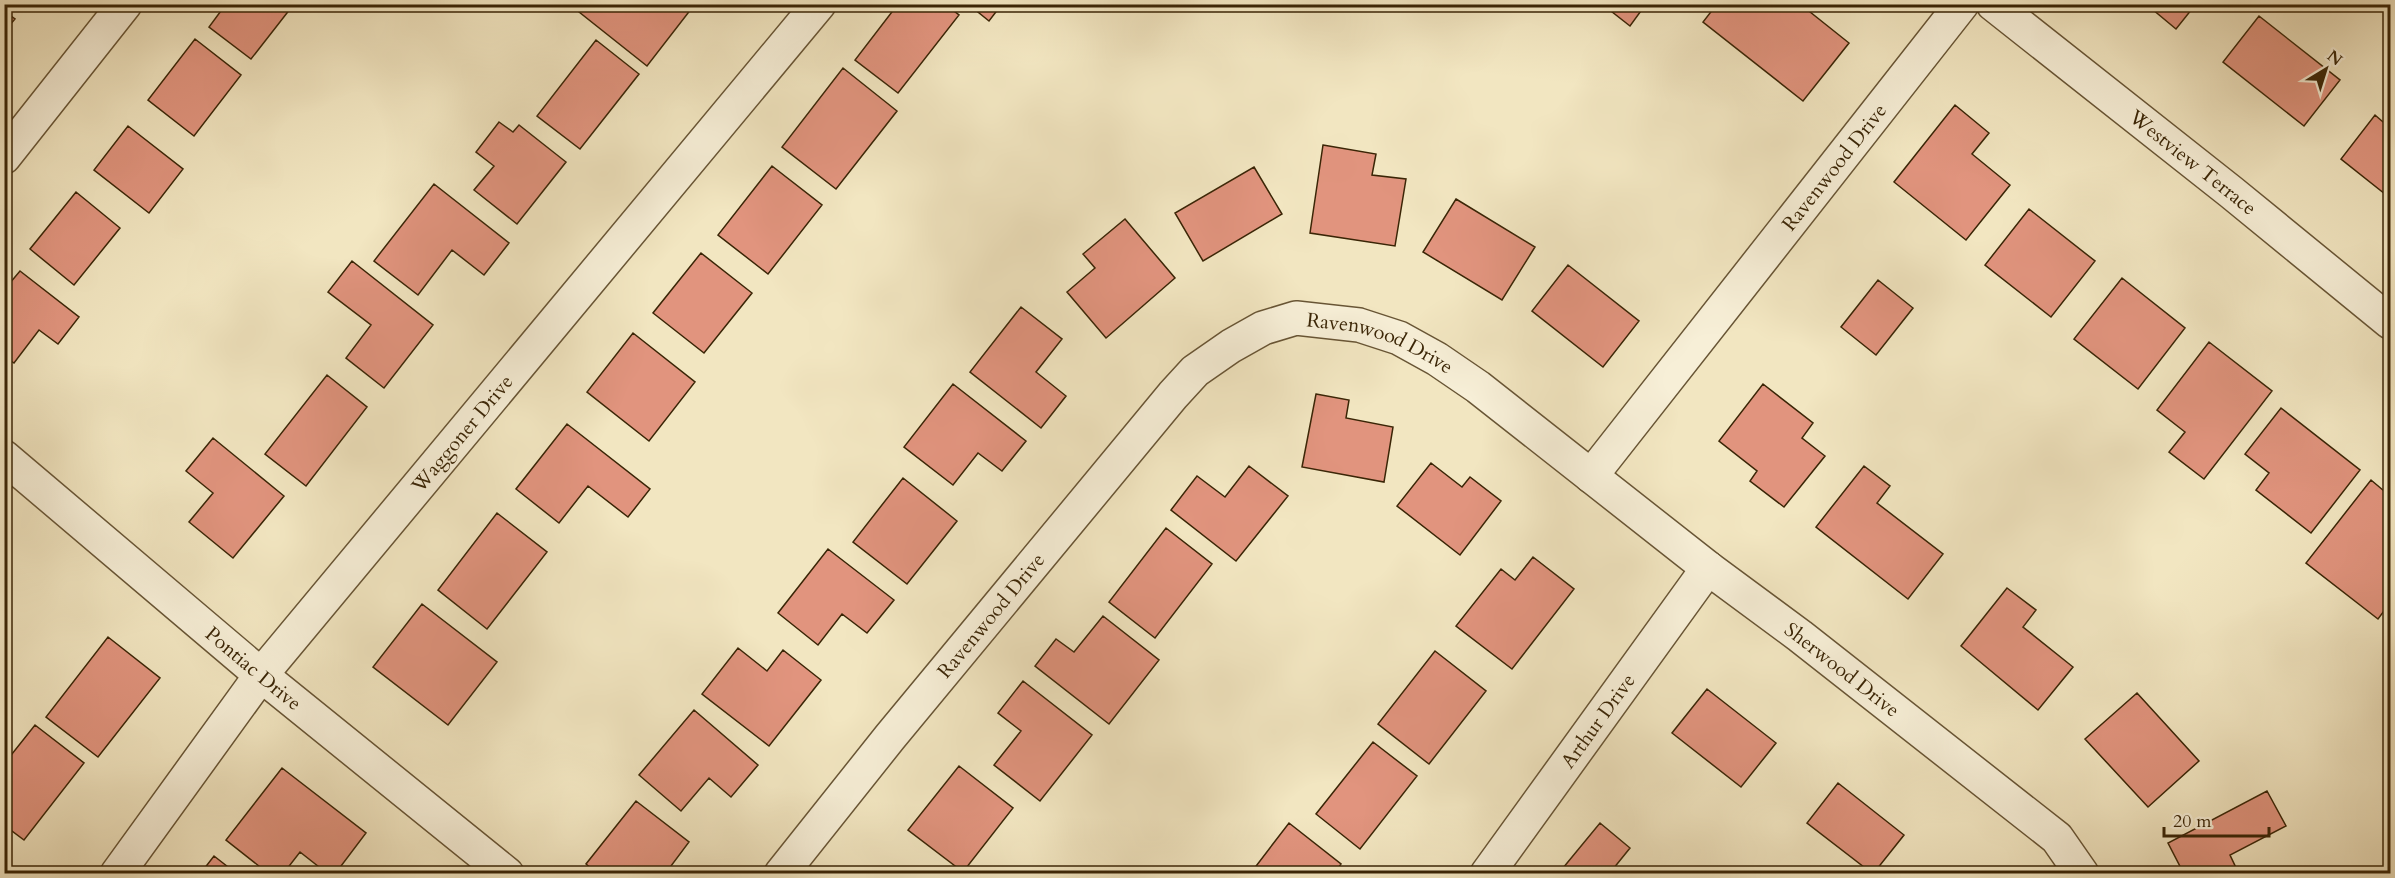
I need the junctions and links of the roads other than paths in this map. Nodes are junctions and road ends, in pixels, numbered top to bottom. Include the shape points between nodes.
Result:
1 (125, 4) edge
2 (819, 4) edge
3 (1962, 4) edge
4 (1993, 4) edge
5 (4, 157) edge
6 (2391, 322) edge
7 (4, 457) edge
8 (1592, 476) junction
9 (1708, 568) junction
10 (261, 675) junction
11 (117, 873) edge
12 (507, 873) edge
13 (781, 873) edge
14 (1487, 873) edge
15 (2082, 873) edge

1 - 5 street
2 - 10 street, Waggoner Drive
3 - 8 street, Ravenwood Drive
4 - 6 street, Westview Terrace
7 - 10 street, Pontiac Drive
8 - 9 street, Sherwood Drive
8 - 13 street, Ravenwood Drive via 1478,387 1399,338 1328,320 1296,318 1263,328 1195,371 1173,395
9 - 14 street, Arthur Drive
9 - 15 street, Sherwood Drive via 2057,838
10 - 11 street, Waggoner Drive
10 - 12 street, Pontiac Drive

